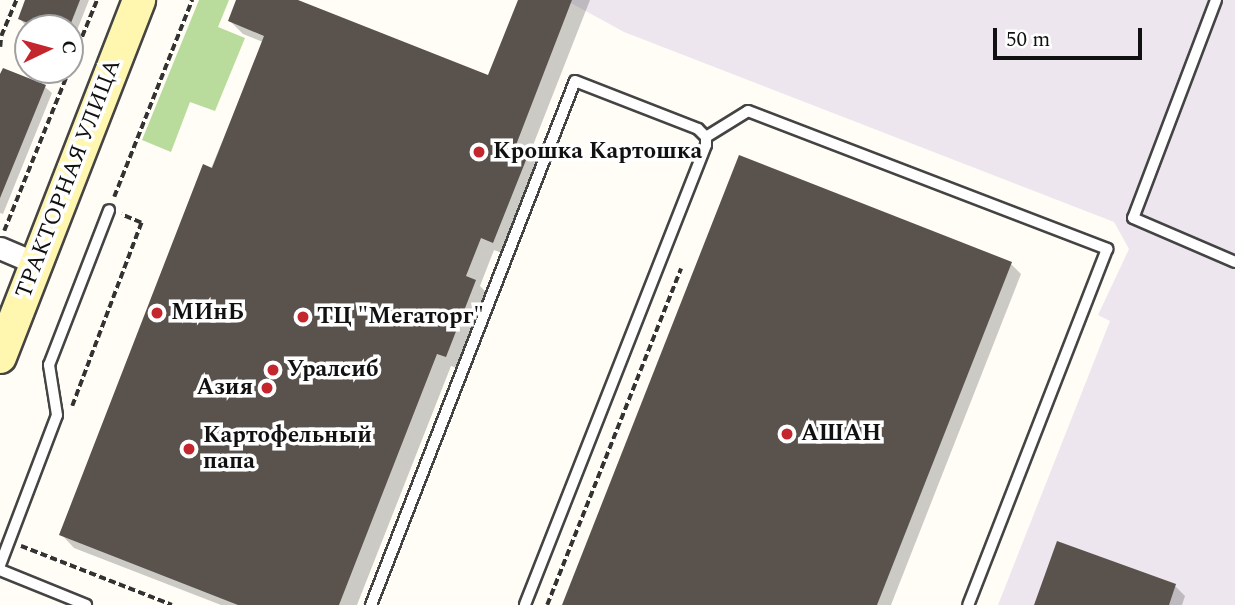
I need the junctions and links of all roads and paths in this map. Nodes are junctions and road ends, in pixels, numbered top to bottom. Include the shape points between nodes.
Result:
1 (16, 0) edge
2 (97, 0) edge
3 (139, 0) edge
4 (192, 0) edge
5 (1216, 0) edge
6 (84, 32) edge
7 (0, 47) edge
8 (63, 84) edge
9 (706, 137) junction
10 (108, 210) junction
11 (0, 218) edge
12 (8, 221) junction
13 (0, 242) edge
14 (0, 248) edge
15 (36, 262) junction
16 (1235, 262) edge
17 (681, 269) dead end
18 (0, 357) edge
19 (68, 416) dead end
20 (19, 545) dead end
21 (0, 568) edge
22 (86, 605) edge
23 (172, 605) edge
24 (371, 605) edge
25 (525, 605) edge
26 (547, 605) edge
27 (968, 605) edge

1 - 7 path
2 - 6 path
3 - 15 main road, ТРАКТОРНАЯ УЛИЦА
4 - 10 path
5 - 16 lane via 1133,218
8 - 12 path
9 - 24 lane via 698,129 575,81
9 - 25 lane
9 - 27 lane via 748,111 1107,249
10 - 19 path via 141,223
10 - 21 lane via 49,365 57,415
11 - 12 path
12 - 13 path
14 - 15 street
15 - 18 main road, ТРАКТОРНАЯ УЛИЦА
17 - 26 path
20 - 23 path
21 - 22 lane

